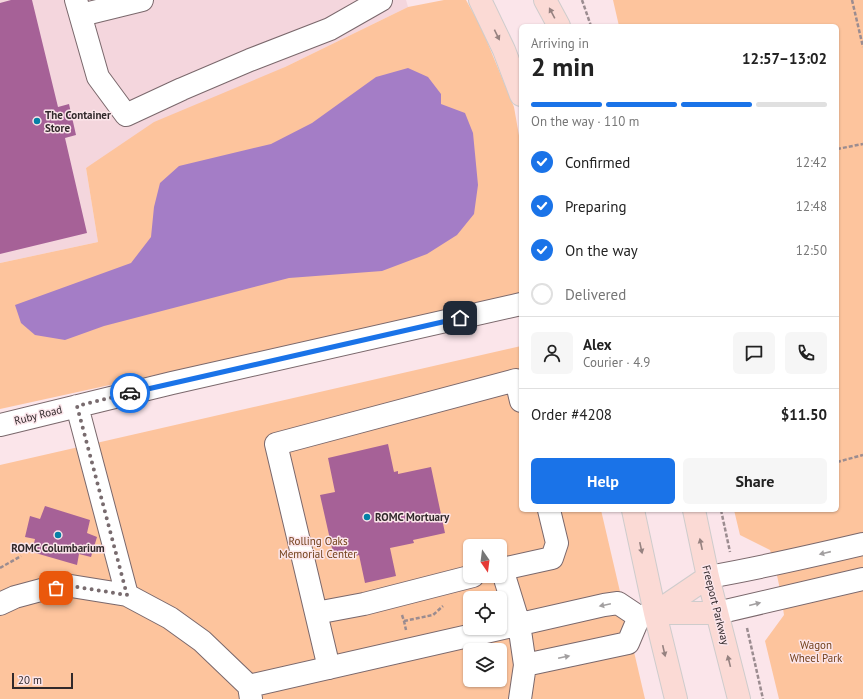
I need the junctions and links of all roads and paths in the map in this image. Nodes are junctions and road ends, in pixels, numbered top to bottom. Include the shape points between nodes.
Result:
1 (142, 0) edge
2 (381, 0) edge
3 (480, 0) edge
4 (545, 0) edge
5 (582, 0) edge
6 (852, 0) edge
7 (79, 7) edge
8 (558, 24) edge
9 (590, 24) edge
10 (863, 47) edge
11 (519, 90) edge
12 (863, 144) edge
13 (839, 149) edge
14 (519, 304) edge
15 (519, 393) edge
16 (77, 406) junction
17 (0, 425) edge
18 (863, 456) edge
19 (839, 462) edge
20 (549, 512) edge
21 (633, 512) edge
22 (694, 512) edge
23 (720, 512) edge
24 (863, 544) edge
25 (20, 556) dead end
26 (0, 568) edge
27 (507, 568) edge
28 (735, 573) junction
29 (708, 577) junction
30 (463, 579) edge
31 (863, 579) edge
32 (506, 583) edge
33 (127, 595) junction
34 (394, 596) junction
35 (0, 604) edge
36 (742, 607) junction
37 (316, 613) junction
38 (717, 613) junction
39 (647, 615) junction
40 (519, 624) junction
41 (409, 650) junction
42 (525, 665) junction
43 (328, 668) junction
44 (250, 693) edge
45 (520, 699) edge
46 (676, 699) edge
47 (739, 699) edge
48 (763, 699) edge

1 - 7 street
2 - 7 street via 330,29 250,60 126,115 98,77
3 -> 11 main road via 504,50
8 -> 4 main road
5 - 9 path
6 - 10 path
12 - 13 path
14 - 16 street, Ruby Road
15 - 37 street via 516,380 276,444
16 - 17 street, Ruby Road
16 - 33 street
18 - 19 path
20 - 27 street via 557,543 552,558
21 -> 39 main road
29 -> 22 main road, Freeport Parkway
23 - 28 path
24 -> 28 street
25 - 26 path
28 - 29 street
29 - 38 main road, Freeport Parkway
29 - 39 main road
30 - 34 street
36 -> 31 street
32 - 40 street
33 - 35 street via 71,586 41,590
33 - 44 street via 170,618 202,641
34 - 37 street
34 - 41 path via 404,621
36 - 38 street
36 - 48 path
37 - 43 street
38 - 39 main road
47 -> 38 main road, Freeport Parkway
39 -> 40 street via 618,603
42 -> 39 street via 628,643
39 -> 46 main road
40 - 41 street
40 - 42 street
41 - 43 street
42 - 45 street
43 - 44 street

